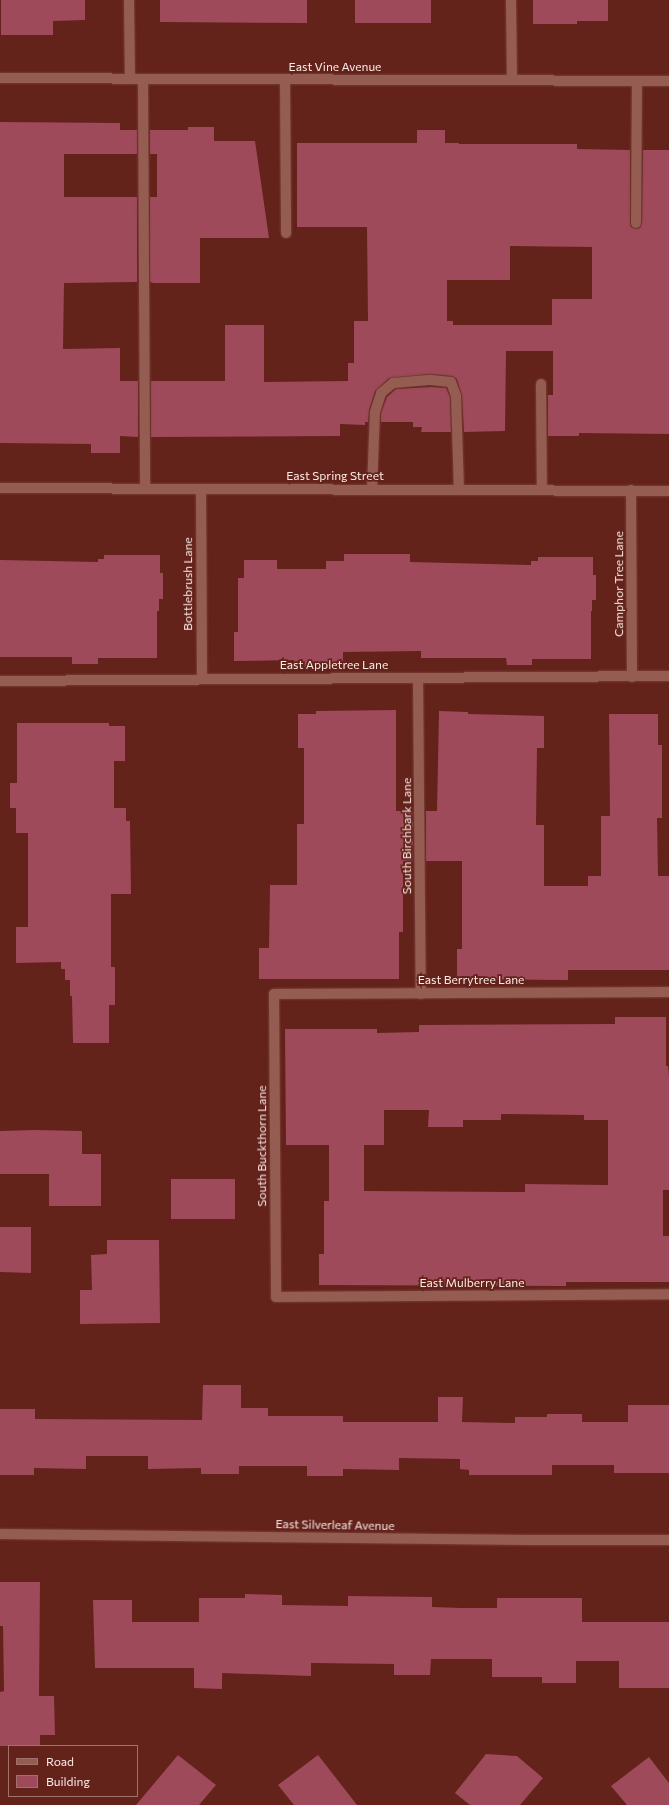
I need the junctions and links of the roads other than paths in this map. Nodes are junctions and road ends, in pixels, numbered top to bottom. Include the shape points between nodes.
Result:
1 (129, 0) edge
2 (511, 0) edge
3 (0, 78) edge
4 (130, 78) junction
5 (143, 78) junction
6 (285, 79) junction
7 (512, 80) junction
8 (637, 81) junction
9 (669, 81) edge
10 (636, 223) dead end
11 (286, 233) dead end
12 (540, 384) dead end
13 (0, 488) edge
14 (146, 489) junction
15 (201, 489) junction
16 (372, 490) junction
17 (459, 490) junction
18 (542, 490) junction
19 (631, 490) junction
20 (669, 490) edge
21 (632, 676) junction
22 (669, 676) edge
23 (418, 678) junction
24 (202, 679) junction
25 (0, 681) edge
26 (669, 992) edge
27 (274, 994) joint
28 (421, 994) junction
29 (669, 1294) edge
30 (276, 1297) joint
31 (0, 1534) edge
32 (669, 1540) edge

1 - 4 street
2 - 7 street
3 - 4 street, East Vine Avenue
4 - 5 street, East Vine Avenue
5 - 6 street, East Vine Avenue
5 - 14 street
6 - 7 street, East Vine Avenue
6 - 11 street
7 - 8 street, East Vine Avenue
8 - 9 street, East Vine Avenue
8 - 10 street
12 - 18 street
13 - 14 street, East Spring Street
14 - 15 street, East Spring Street
15 - 16 street, East Spring Street
15 - 24 street, Bottlebrush Lane
16 - 17 street, East Spring Street
16 - 17 street via 375,412 380,393 393,383 431,380 451,382 456,396
17 - 18 street, East Spring Street
18 - 19 street, East Spring Street
19 - 20 street, East Spring Street
19 - 21 street, Camphor Tree Lane
21 - 22 street, East Appletree Lane
21 - 23 street, East Appletree Lane
23 - 24 street, East Appletree Lane
23 - 28 street, South Birchbark Lane
24 - 25 street, East Appletree Lane
26 - 28 street, East Berrytree Lane
27 - 28 street, East Berrytree Lane
27 - 30 street, South Buckthorn Lane
29 - 30 street, East Mulberry Lane
31 - 32 street, East Silverleaf Avenue

